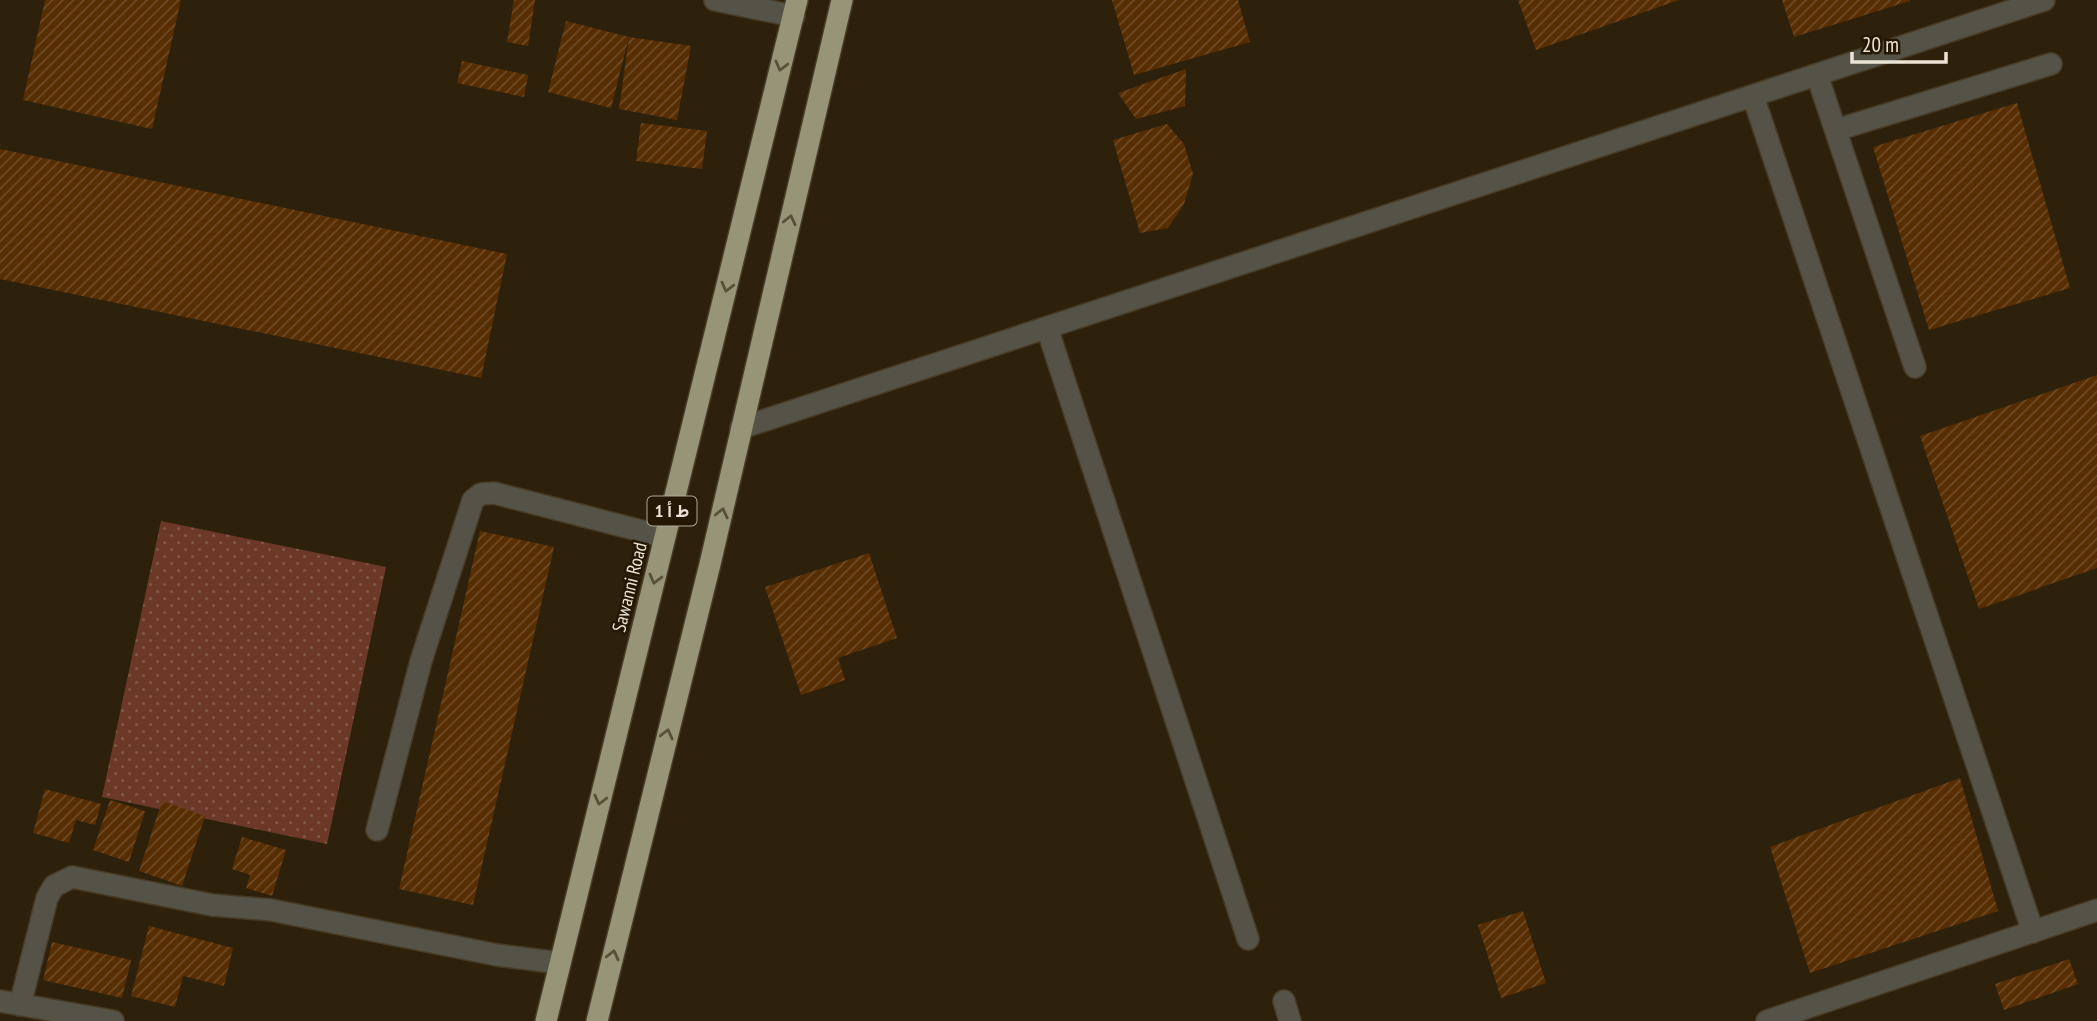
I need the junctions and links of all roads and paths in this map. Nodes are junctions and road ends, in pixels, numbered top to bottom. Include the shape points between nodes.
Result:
1 (715, 0) edge
2 (842, 0) edge
3 (2045, 0) edge
4 (757, 5) edge
5 (795, 8) edge
6 (2051, 64) dead end
7 (1817, 75) junction
8 (1753, 96) junction
9 (1836, 130) junction
10 (1047, 328) junction
11 (1914, 367) dead end
12 (741, 428) junction
13 (665, 537) junction
14 (377, 830) dead end
15 (2097, 911) edge
16 (2033, 932) junction
17 (1248, 939) dead end
18 (560, 963) junction
19 (10, 1003) edge
20 (113, 1021) edge
21 (545, 1021) edge
22 (597, 1021) edge
23 (1767, 1021) edge

1 - 4 street
12 -> 2 highway, ط أ 1
3 - 7 street
4 - 5 street
5 -> 13 highway, Sawanni Road / ط أ 1
6 - 9 street
7 - 8 street
7 - 9 street
8 - 10 street
8 - 16 street
9 - 11 street
10 - 12 street
10 - 17 street
22 -> 12 highway, ط أ 1
13 - 14 street via 494,493 472,500 421,661
13 -> 18 highway, Sawanni Road / ط أ 1
15 - 16 street
16 - 23 street
18 - 19 street via 72,877 54,886 47,898
18 - 21 highway, Sawanni Road / ط أ 1
19 - 20 street

